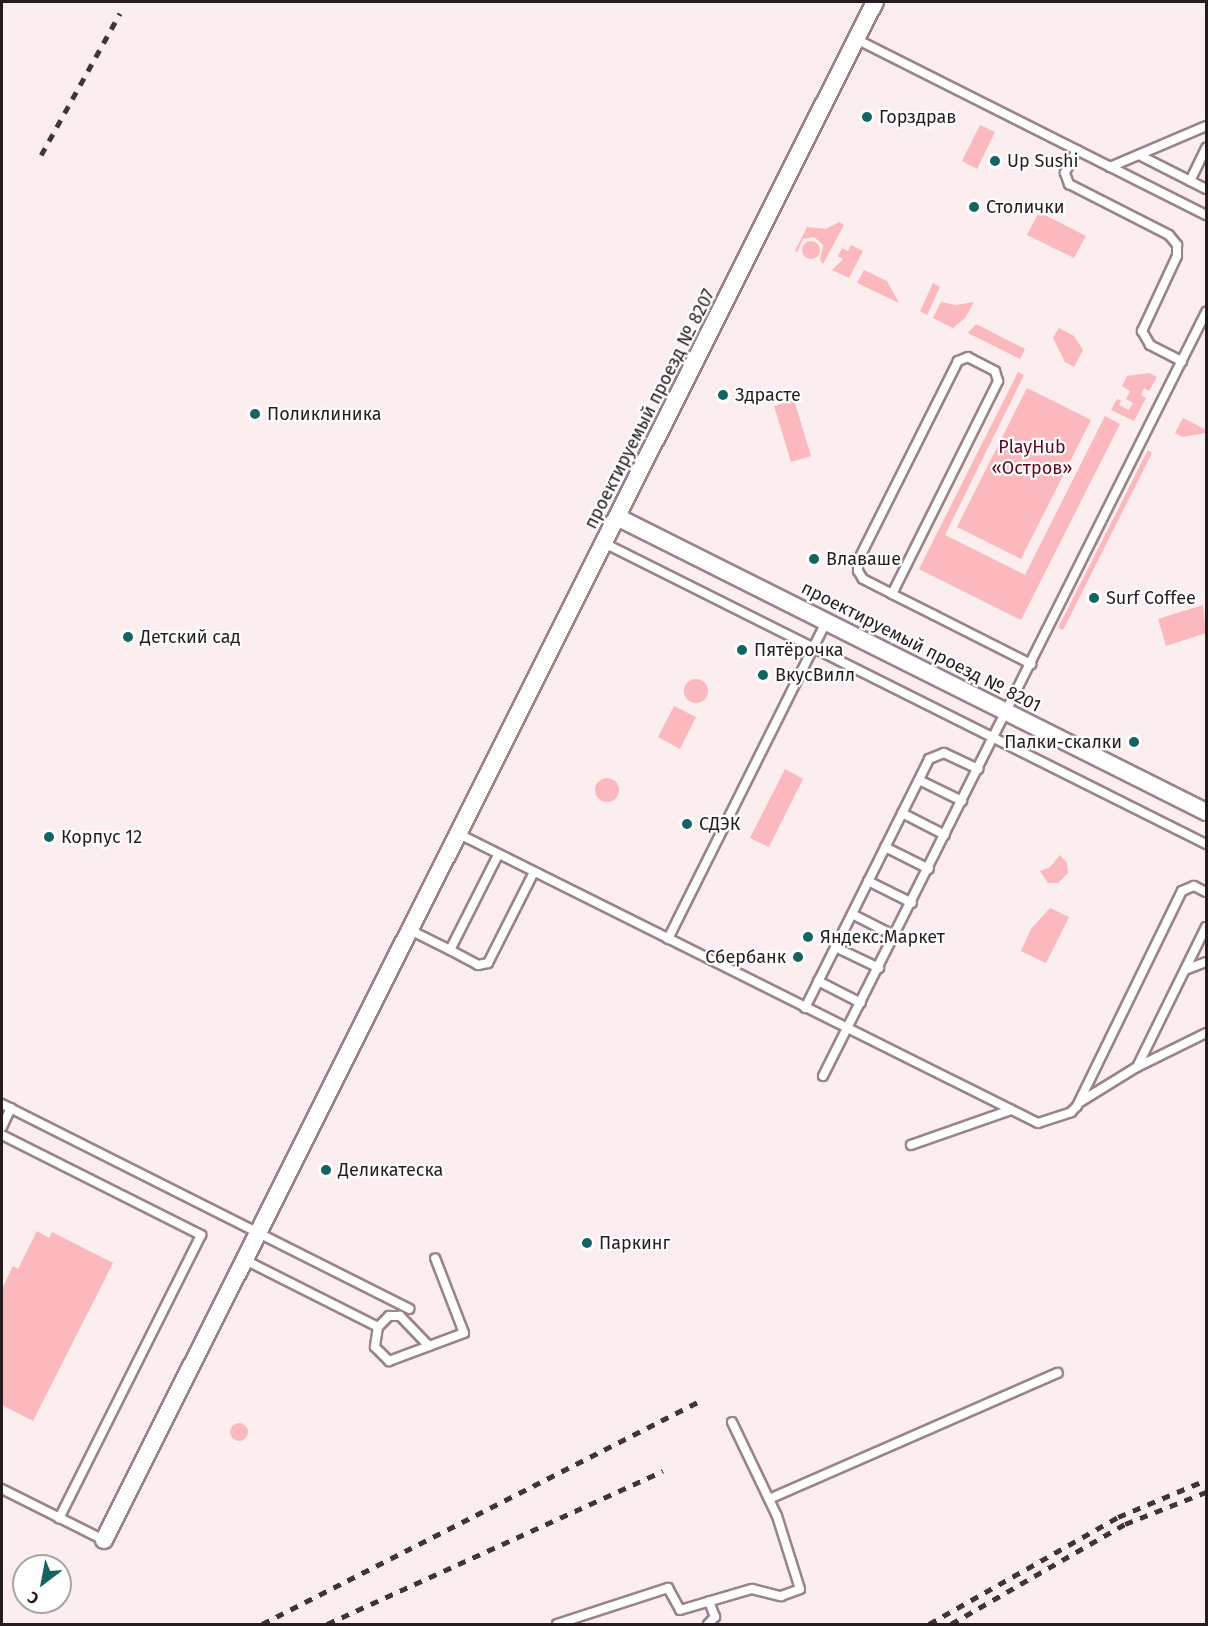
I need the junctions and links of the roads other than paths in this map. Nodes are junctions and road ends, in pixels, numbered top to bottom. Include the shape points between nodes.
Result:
1 (874, 2) edge
2 (855, 39) junction
3 (1206, 126) edge
4 (1206, 148) edge
5 (1077, 150) junction
6 (1138, 155) junction
7 (1110, 167) junction
8 (1190, 181) junction
9 (1206, 189) edge
10 (1206, 215) edge
11 (1206, 312) edge
12 (1182, 361) junction
13 (617, 517) junction
14 (604, 543) junction
15 (892, 594) junction
16 (826, 622) junction
17 (813, 648) junction
18 (1031, 664) junction
19 (1007, 712) junction
20 (994, 738) junction
21 (978, 769) junction
22 (919, 780) junction
23 (962, 801) junction
24 (1206, 812) edge
25 (902, 813) junction
26 (459, 834) junction
27 (945, 835) junction
28 (1206, 844) edge
29 (885, 847) junction
30 (498, 855) junction
31 (928, 868) junction
32 (534, 872) junction
33 (868, 881) junction
34 (1206, 892) edge
35 (912, 903) junction
36 (852, 914) junction
37 (1206, 927) edge
38 (410, 930) junction
39 (895, 936) junction
40 (668, 939) junction
41 (835, 947) junction
42 (450, 950) junction
43 (1206, 962) edge
44 (879, 968) junction
45 (1185, 970) junction
46 (818, 981) junction
47 (861, 1003) junction
48 (805, 1008) junction
49 (848, 1029) junction
50 (1206, 1033) edge
51 (1137, 1067) junction
52 (823, 1076) dead end
53 (1079, 1102) junction
54 (2, 1104) edge
55 (11, 1108) junction
56 (1011, 1110) junction
57 (2, 1127) edge
58 (2, 1135) edge
59 (911, 1145) dead end
60 (258, 1233) junction
61 (435, 1258) dead end
62 (245, 1260) junction
63 (409, 1309) dead end
64 (378, 1327) junction
65 (429, 1346) junction
66 (1058, 1373) dead end
67 (732, 1422) dead end
68 (2, 1489) edge
69 (769, 1499) junction
70 (58, 1518) junction
71 (104, 1540) joint
72 (709, 1601) junction
73 (556, 1624) edge
74 (708, 1624) edge

1 - 2 street, проектируемый проезд № 8207
2 - 5 lane
2 - 13 street, проектируемый проезд № 8207
3 - 6 lane
4 - 8 lane
5 - 7 lane
5 - 12 lane via 1065,173 1069,184 1169,235 1177,245 1177,256 1142,331 1150,345
6 - 7 lane
6 - 8 lane
7 - 10 lane
8 - 9 lane
11 - 12 lane
12 - 18 lane
13 - 14 street, проектируемый проезд № 8207
13 - 16 street, проектируемый проезд № 8201
14 - 17 lane
14 - 26 street, проектируемый проезд № 8207
15 - 15 lane via 863,579 858,561 958,361 968,357 995,371 998,381
15 - 18 lane
16 - 17 lane
16 - 19 street, проектируемый проезд № 8201
17 - 20 lane
17 - 40 lane
18 - 19 lane
19 - 20 lane
19 - 24 street, проектируемый проезд № 8201
20 - 21 lane
20 - 28 lane
21 - 22 lane via 940,753 929,759
21 - 23 lane
22 - 23 lane
22 - 25 lane
23 - 27 lane
25 - 27 lane
25 - 29 lane
26 - 30 lane
26 - 38 street, проектируемый проезд № 8207
27 - 31 lane
29 - 31 lane
29 - 33 lane
30 - 32 lane
30 - 42 lane
31 - 35 lane
32 - 40 lane
32 - 42 lane via 488,963 478,965
33 - 35 lane
33 - 36 lane
34 - 53 lane via 1194,886 1182,891
35 - 39 lane
36 - 39 lane
36 - 41 lane
37 - 45 lane
38 - 42 lane
38 - 60 street, проектируемый проезд № 8207
39 - 44 lane
40 - 48 lane
41 - 44 lane
41 - 46 lane
43 - 45 lane
44 - 47 lane
45 - 51 lane
46 - 47 lane
46 - 48 lane
47 - 49 lane
48 - 49 lane
49 - 52 lane
49 - 56 lane
50 - 51 lane
51 - 53 lane
53 - 56 lane via 1071,1112 1042,1123
54 - 55 lane
55 - 57 lane
55 - 60 lane
56 - 59 lane
58 - 70 lane via 201,1235
60 - 62 street, проектируемый проезд № 8207
60 - 63 lane
61 - 65 lane via 464,1333
62 - 64 lane
62 - 71 street, проектируемый проезд № 8207
64 - 65 lane via 389,1316 400,1316
64 - 65 lane via 375,1347 389,1361
66 - 69 lane
67 - 69 lane
68 - 70 lane
69 - 72 lane via 800,1589 780,1596 752,1589
70 - 71 lane
72 - 73 lane via 680,1610 668,1588
72 - 74 lane via 715,1617

